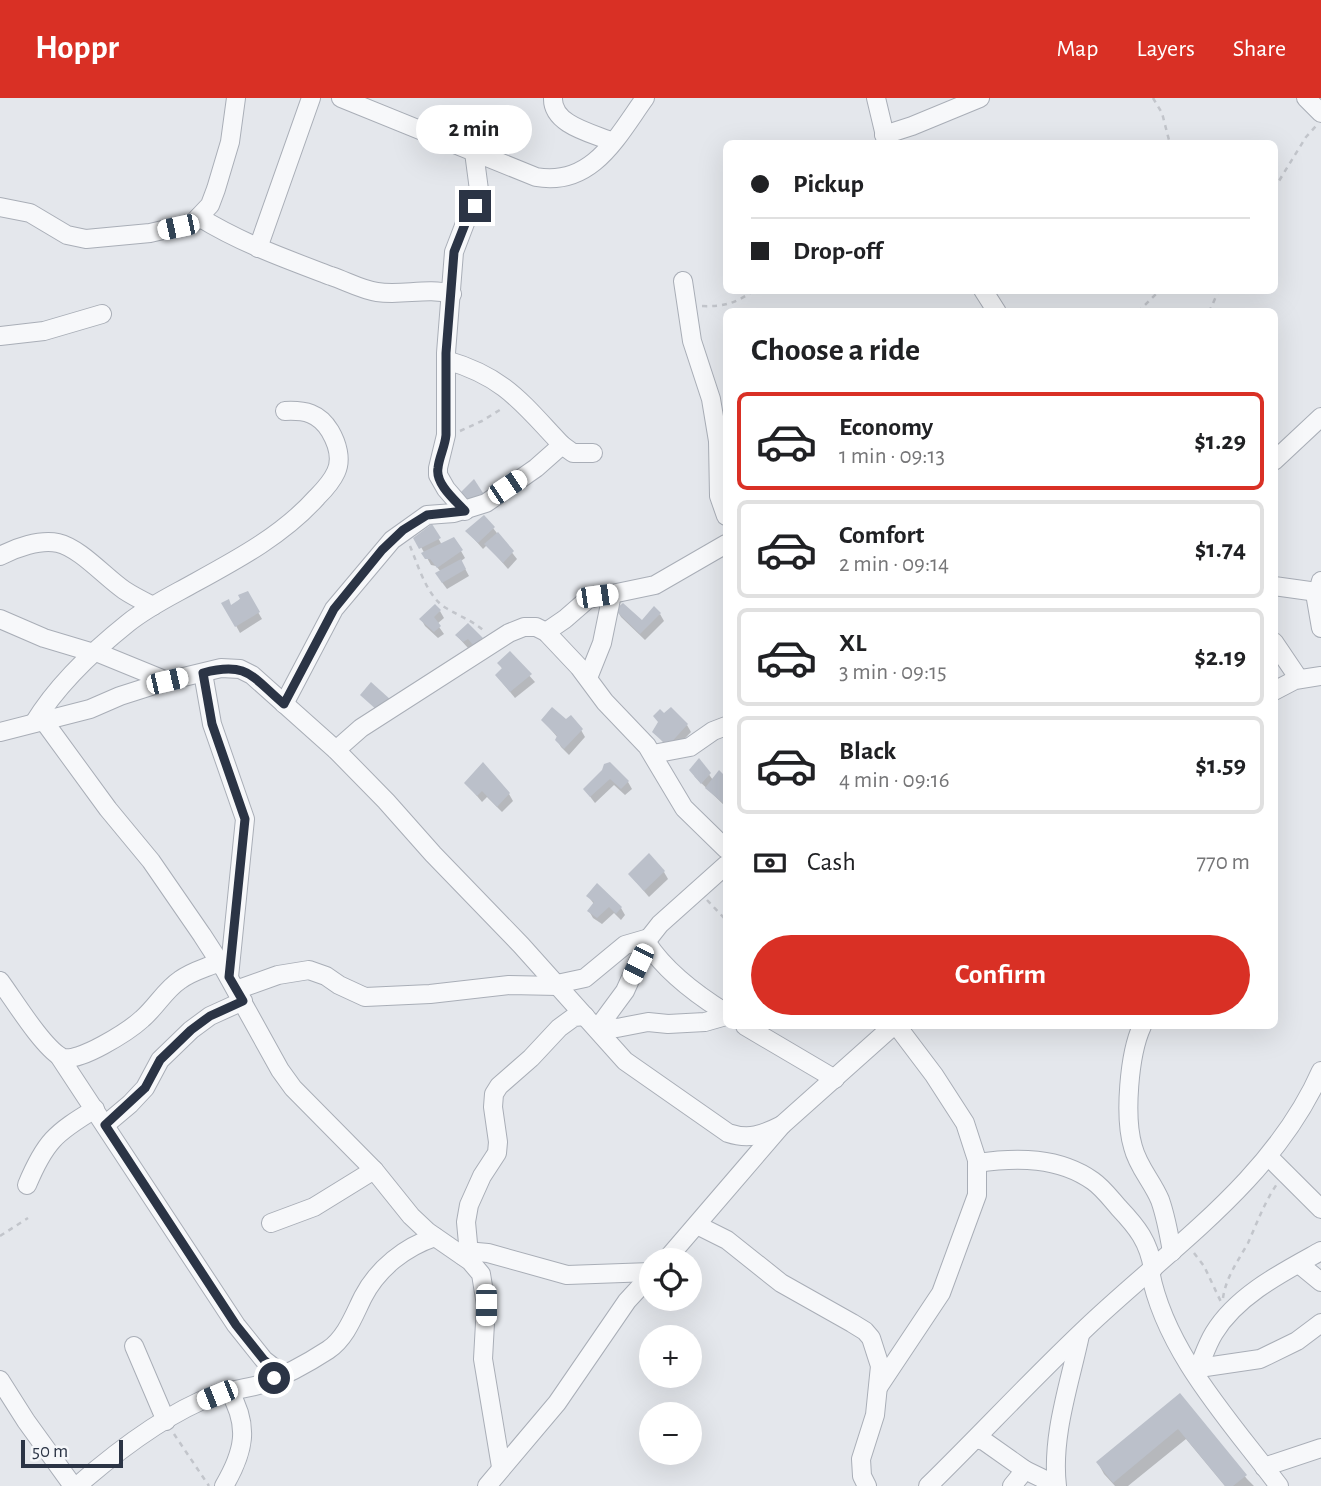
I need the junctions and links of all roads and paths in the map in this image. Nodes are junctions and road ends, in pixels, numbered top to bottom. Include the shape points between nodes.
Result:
1 (236, 98) edge
2 (311, 98) edge
3 (341, 98) edge
4 (553, 98) edge
5 (645, 98) edge
6 (876, 98) edge
7 (980, 98) edge
8 (1153, 98) edge
9 (1306, 98) edge
10 (1321, 113) edge
11 (1321, 121) edge
12 (886, 139) edge
13 (1169, 140) edge
14 (613, 142) junction
15 (474, 152) junction
16 (1278, 182) edge
17 (0, 207) edge
18 (199, 217) junction
19 (258, 248) junction
20 (683, 281) dead end
21 (452, 294) junction
22 (749, 294) edge
23 (1156, 294) edge
24 (687, 306) junction
25 (1142, 308) edge
26 (102, 314) dead end
27 (0, 336) edge
28 (446, 360) junction
29 (517, 398) junction
30 (285, 411) dead end
31 (1321, 417) edge
32 (446, 435) junction
33 (562, 445) junction
34 (593, 453) dead end
35 (1278, 457) edge
36 (723, 507) edge
37 (465, 511) junction
38 (403, 530) junction
39 (723, 546) edge
40 (0, 556) edge
41 (1278, 586) edge
42 (1319, 586) edge
43 (612, 594) junction
44 (153, 606) junction
45 (0, 619) edge
46 (1321, 628) edge
47 (546, 632) junction
48 (496, 642) junction
49 (1278, 648) edge
50 (95, 653) junction
51 (203, 673) junction
52 (1321, 676) edge
53 (588, 678) junction
54 (1299, 679) junction
55 (167, 681) junction
56 (1278, 689) edge
57 (284, 704) junction
58 (38, 722) junction
59 (723, 727) edge
60 (0, 732) edge
61 (336, 750) junction
62 (653, 754) junction
63 (723, 846) edge
64 (723, 867) edge
65 (697, 890) junction
66 (723, 917) edge
67 (648, 940) junction
68 (232, 983) junction
69 (558, 985) junction
70 (3, 990) edge
71 (723, 1013) edge
72 (723, 1016) edge
73 (594, 1024) junction
74 (750, 1029) edge
75 (892, 1029) edge
76 (897, 1029) edge
77 (1141, 1029) edge
78 (59, 1056) junction
79 (1321, 1071) edge
80 (835, 1079) junction
81 (95, 1109) junction
82 (105, 1125) junction
83 (782, 1125) junction
84 (1269, 1157) junction
85 (977, 1164) junction
86 (374, 1170) junction
87 (1284, 1171) junction
88 (27, 1185) dead end
89 (1321, 1209) edge
90 (28, 1218) dead end
91 (271, 1223) dead end
92 (697, 1225) junction
93 (0, 1236) edge
94 (435, 1237) junction
95 (1178, 1246) junction
96 (677, 1248) edge
97 (1321, 1251) edge
98 (466, 1255) junction
99 (1299, 1264) junction
100 (1152, 1270) junction
101 (639, 1274) edge
102 (1321, 1282) edge
103 (639, 1288) edge
104 (1321, 1323) edge
105 (1080, 1334) junction
106 (134, 1346) dead end
107 (1197, 1371) junction
108 (282, 1374) junction
109 (0, 1380) edge
110 (879, 1386) junction
111 (229, 1391) junction
112 (166, 1421) junction
113 (976, 1439) junction
114 (1321, 1448) edge
115 (501, 1467) junction
116 (1264, 1467) junction
117 (1025, 1470) junction
118 (1056, 1485) edge
119 (75, 1486) edge
120 (209, 1486) edge
121 (224, 1486) edge
122 (487, 1486) edge
123 (867, 1486) edge
124 (928, 1486) edge
125 (1012, 1486) edge
126 (1279, 1486) edge

1 - 18 street via 216,190
2 - 19 street
3 - 15 street
4 - 14 street via 553,108 566,122
5 - 14 street
6 - 12 street
7 - 12 street
8 - 13 path
9 - 10 street
11 - 16 path
14 - 15 street via 588,167 554,180
15 - 21 street via 480,190 456,244
17 - 18 street via 30,213 67,235 86,239 150,233 192,223
18 - 19 street
19 - 21 street via 374,292
20 - 24 street
21 - 28 street
22 - 24 path via 723,306
23 - 25 path
24 - 36 street via 692,341 711,399
26 - 27 street via 44,331
28 - 29 street via 486,374
28 - 32 street
29 - 32 path via 482,421
29 - 33 street
30 - 44 street via 314,414 327,426 339,459 336,472 285,529
31 - 35 street
32 - 37 street via 438,475
33 - 34 street via 572,453
33 - 37 street via 486,503
37 - 38 street via 427,515
38 - 48 path via 440,603
38 - 57 street via 334,609
39 - 43 street via 654,585
40 - 44 street via 29,546 60,543 125,592
41 - 42 street
42 - 46 street
43 - 47 street via 588,599
43 - 53 street via 604,635
44 - 50 street
45 - 50 street
47 - 48 street via 524,627
47 - 53 street
48 - 61 street via 361,728
49 - 54 street
50 - 55 street
50 - 58 street via 53,694
51 - 55 street
51 - 57 street via 240,669
51 - 68 street via 212,724 245,819
52 - 54 street
53 - 62 street
54 - 56 street
55 - 58 street
57 - 61 street
58 - 60 street
58 - 68 street via 151,861
59 - 62 street via 690,747
61 - 69 street
62 - 63 street via 674,795
64 - 65 street
65 - 66 path
65 - 67 street
67 - 69 street via 625,945 585,978
67 - 71 street via 656,957
67 - 73 street via 625,990
68 - 69 street via 309,970 365,997
68 - 78 street via 179,980 142,1019 117,1036 79,1058
68 - 82 street via 210,1016 160,1060 145,1088
68 - 86 street via 293,1088
69 - 73 street
70 - 78 street
72 - 73 street via 705,1022 648,1022 617,1028
73 - 83 street via 625,1061 728,1133 758,1137
73 - 98 street via 574,1017 499,1086 493,1107 497,1153 469,1205
74 - 80 street
75 - 80 street
76 - 85 street via 965,1123
77 - 95 street via 1128,1117 1133,1147
78 - 81 street
79 - 84 street via 1303,1109
80 - 83 street
81 - 82 street
81 - 88 street via 47,1144
82 - 108 street via 236,1325 264,1360
83 - 92 street
84 - 87 street
84 - 95 street
85 - 100 street via 1027,1159 1075,1170 1095,1183 1138,1228 1146,1240
85 - 110 street via 976,1195 941,1293
86 - 91 street via 314,1207
86 - 94 street via 411,1216
87 - 89 street
87 - 95 path via 1232,1270 1223,1305 1204,1266
90 - 93 path
92 - 96 street
92 - 110 street via 727,1240 781,1283 865,1331 876,1350
94 - 98 street
94 - 108 street via 408,1249 385,1267 342,1337 330,1348
95 - 100 street
97 - 99 street
98 - 101 street via 488,1252 567,1275
98 - 115 street via 481,1275 486,1328 483,1359
99 - 102 street
99 - 107 street via 1270,1280 1227,1316 1213,1334
100 - 105 street
100 - 107 street via 1155,1295
103 - 115 street via 557,1404
104 - 107 street via 1261,1359
105 - 113 street
105 - 118 street via 1060,1427
106 - 112 street
107 - 116 street via 1220,1411
108 - 111 street
109 - 119 street
110 - 123 street via 861,1459
111 - 112 street
111 - 121 street via 243,1423 237,1459
112 - 119 street
112 - 120 path
113 - 117 street
113 - 124 street
114 - 116 street
115 - 122 street
116 - 126 street
117 - 118 street
117 - 125 street

